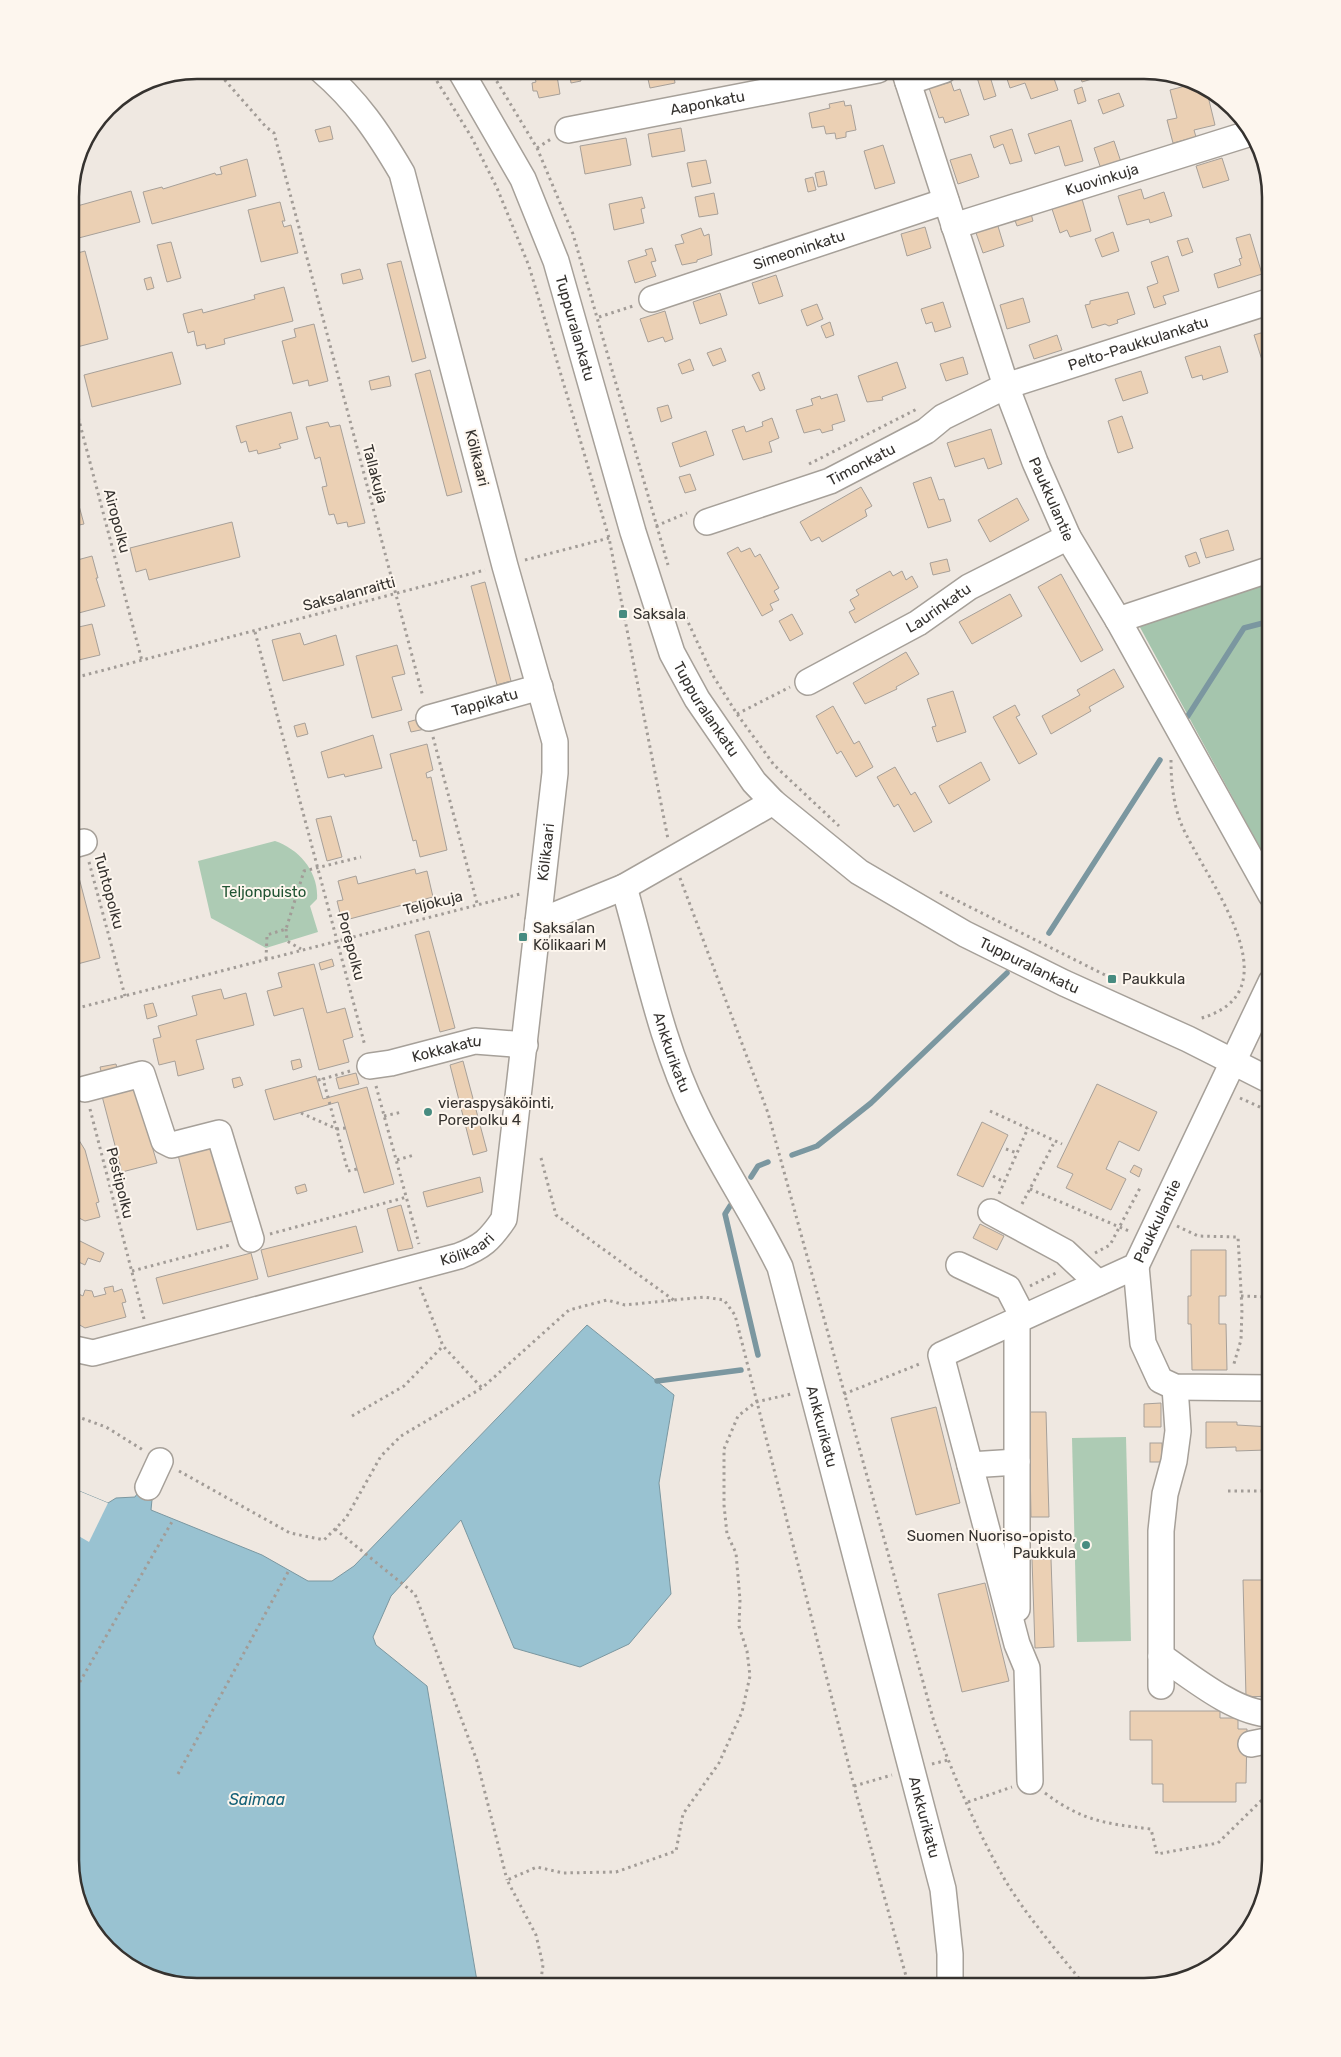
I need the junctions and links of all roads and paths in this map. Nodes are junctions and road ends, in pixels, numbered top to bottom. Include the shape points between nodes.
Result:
1 (224, 79) edge
2 (330, 79) edge
3 (436, 79) edge
4 (465, 79) edge
5 (495, 79) edge
6 (832, 79) edge
7 (907, 79) edge
8 (568, 130) dead end
9 (1244, 135) edge
10 (946, 200) junction
11 (954, 226) junction
12 (652, 299) joint
13 (1262, 304) edge
14 (599, 317) junction
15 (1006, 386) junction
16 (919, 408) dead end
17 (79, 420) edge
18 (803, 466) dead end
19 (701, 516) joint
20 (657, 525) junction
21 (633, 532) junction
22 (1068, 537) junction
23 (609, 538) junction
24 (505, 566) junction
25 (1262, 572) edge
26 (671, 573) dead end
27 (394, 594) junction
28 (682, 610) dead end
29 (1118, 620) junction
30 (255, 632) junction
31 (142, 662) junction
32 (79, 677) edge
33 (808, 682) joint
34 (540, 687) junction
35 (737, 714) junction
36 (428, 718) junction
37 (1171, 756) dead end
38 (774, 765) junction
39 (754, 782) junction
40 (773, 802) junction
41 (843, 829) dead end
42 (670, 846) junction
43 (79, 850) edge
44 (361, 857) dead end
45 (317, 868) junction
46 (1262, 879) edge
47 (624, 887) junction
48 (541, 891) junction
49 (938, 891) dead end
50 (477, 904) junction
51 (538, 922) junction
52 (286, 929) junction
53 (337, 939) junction
54 (301, 949) junction
55 (266, 959) junction
56 (1112, 979) dead end
57 (125, 996) junction
58 (1262, 1000) edge
59 (79, 1008) edge
60 (1189, 1015) dead end
61 (1198, 1019) junction
62 (1206, 1023) dead end
63 (525, 1045) junction
64 (1232, 1061) junction
65 (370, 1066) junction
66 (79, 1067) edge
67 (1262, 1076) edge
68 (323, 1078) junction
69 (318, 1080) dead end
70 (85, 1089) junction
71 (990, 1111) dead end
72 (402, 1112) dead end
73 (301, 1113) dead end
74 (384, 1116) junction
75 (346, 1128) dead end
76 (1028, 1128) junction
77 (337, 1129) junction
78 (1055, 1140) junction
79 (1062, 1144) dead end
80 (1006, 1149) dead end
81 (1017, 1154) junction
82 (414, 1155) dead end
83 (541, 1158) dead end
84 (397, 1160) junction
85 (357, 1169) dead end
86 (993, 1176) dead end
87 (1004, 1182) junction
88 (1030, 1189) junction
89 (991, 1212) joint
90 (1160, 1214) junction
91 (1012, 1225) junction
92 (1136, 1234) dead end
93 (251, 1239) dead end
94 (959, 1265) dead end
95 (426, 1266) junction
96 (1136, 1266) junction
97 (1098, 1284) junction
98 (1241, 1296) junction
99 (1262, 1297) edge
100 (676, 1301) junction
101 (1020, 1319) junction
102 (148, 1338) junction
103 (443, 1346) junction
104 (79, 1350) edge
105 (941, 1355) junction
106 (1175, 1387) junction
107 (482, 1388) junction
108 (1220, 1388) junction
109 (1262, 1388) edge
110 (844, 1394) junction
111 (756, 1402) junction
112 (352, 1416) dead end
113 (79, 1417) edge
114 (160, 1461) junction
115 (1017, 1462) junction
116 (970, 1465) junction
117 (148, 1487) dead end
118 (1228, 1491) dead end
119 (1262, 1491) edge
120 (173, 1520) dead end
121 (335, 1529) junction
122 (288, 1572) dead end
123 (1017, 1644) junction
124 (1162, 1656) junction
125 (79, 1683) edge
126 (1162, 1686) dead end
127 (1262, 1712) edge
128 (178, 1774) dead end
129 (1030, 1781) junction
130 (1262, 1800) edge
131 (968, 1802) junction
132 (507, 1880) junction
133 (541, 1978) edge
134 (907, 1978) edge
135 (950, 1978) edge
136 (1079, 1978) edge

1 - 27 path, Tallakuja via 274,133
2 - 24 street, Kölikaari via 352,98 380,134 402,173
3 - 23 path via 472,138 497,188 529,266
4 - 21 street, Tuppuralankatu via 523,179 556,261
5 - 14 path via 537,148 573,234
6 - 8 street, Aaponkatu
7 - 10 street, Paukkulantie
9 - 11 street, Kuovinkuja
10 - 11 street, Paukkulantie
10 - 12 street, Simeoninkatu
11 - 15 street, Paukkulantie
12 - 14 path
13 - 15 street, Pelto-Paukkulankatu
14 - 20 path
15 - 19 street, Timonkatu via 830,480
15 - 22 street, Paukkulantie
16 - 18 path
17 - 31 path, Airopolku
19 - 20 path, Saksalanraitti
20 - 21 path, Saksalanraitti
20 - 26 path
21 - 23 path, Saksalanraitti
21 - 39 street, Tuppuralankatu via 672,653 696,698
22 - 29 street, Paukkulantie
22 - 33 street, Laurinkatu via 969,587 918,622
23 - 24 path, Saksalanraitti
23 - 42 path
24 - 27 path, Saksalanraitti
24 - 34 street, Kölikaari
25 - 29 street
27 - 30 path, Saksalanraitti
27 - 36 path, Tallakuja
28 - 35 path via 712,674
29 - 46 street, Paukkulantie
30 - 31 path, Saksalanraitti
30 - 45 path, Porepolku
31 - 32 path, Saksalanraitti
33 - 35 path via 784,689
34 - 36 street, Tappikatu
34 - 48 street, Kölikaari via 554,742 555,773
35 - 38 path
36 - 50 path, Tallakuja
37 - 61 path via 1174,802 1181,822 1229,911 1244,949 1240,988 1226,1008
38 - 39 path
38 - 41 path
39 - 40 street, Tuppuralankatu
40 - 42 street
40 - 64 street, Tuppuralankatu via 859,872 965,934
42 - 47 street
42 - 110 path via 768,1113
43 - 57 path, Tuhtopolku
44 - 45 path
45 - 52 path via 304,871
45 - 53 path, Porepolku
47 - 51 street
47 - 135 street, Ankkurikatu via 674,1065 696,1115 780,1267 942,1889
48 - 50 path, Teljokuja
48 - 51 street, Kölikaari
49 - 56 path
50 - 53 path, Teljokuja
51 - 63 street, Kölikaari
52 - 54 path via 287,942
52 - 55 path via 267,935
53 - 54 path, Teljokuja
53 - 65 path, Porepolku
54 - 55 path, Teljokuja
55 - 57 path, Teljokuja
57 - 59 path, Teljokuja
58 - 64 street, Paukkulantie
60 - 61 path
61 - 62 path
63 - 65 street, Kokkakatu via 474,1042
63 - 95 street, Kölikaari via 504,1219 481,1247
64 - 67 street, Tuppuralankatu
64 - 90 street, Paukkulantie
65 - 68 path
65 - 74 path, Porepolku
66 - 70 path, Pestipolku
68 - 69 path
68 - 77 path
70 - 93 street via 142,1074 164,1141 172,1145 219,1133
70 - 102 path, Pestipolku
71 - 76 path
72 - 74 path
73 - 77 path
74 - 84 path, Porepolku
75 - 77 path
76 - 78 path
76 - 81 path
77 - 85 path via 348,1171
78 - 79 path
78 - 88 path
80 - 81 path
81 - 87 path
82 - 84 path
83 - 100 path via 556,1215
84 - 95 path, Porepolku
86 - 87 path
87 - 89 path
88 - 91 path
88 - 92 path
89 - 91 street
90 - 96 street, Paukkulantie
90 - 98 path via 1198,1236 1238,1237
91 - 97 street via 1066,1252
94 - 101 street via 1008,1288
95 - 102 street, Kölikaari
95 - 103 path via 418,1282
96 - 97 street, Paukkulantie
96 - 106 street via 1143,1343 1160,1380
97 - 101 street, Paukkulantie
98 - 99 path
98 - 108 path via 1241,1340 1229,1378
100 - 107 path via 625,1305 608,1300 569,1310
100 - 111 path via 704,1297 724,1300 735,1315
101 - 105 street, Paukkulantie
101 - 115 street
102 - 104 street, Kölikaari via 93,1353
103 - 107 path
103 - 112 path via 404,1386
105 - 110 path
105 - 116 street
106 - 108 street
106 - 124 street via 1178,1430 1162,1531
107 - 121 path via 400,1436 381,1456 346,1518
108 - 109 street
110 - 131 path via 934,1722
111 - 132 path via 738,1416 724,1449 727,1534 736,1553 739,1626 750,1676 742,1712 719,1764 683,1814 676,1851 616,1872 563,1873 537,1867
111 - 134 path
113 - 114 path via 106,1427
114 - 117 street
114 - 121 path via 290,1533 324,1540
115 - 116 street
115 - 123 street
116 - 123 street
118 - 119 path
120 - 125 path
121 - 132 path via 416,1594 477,1761
122 - 128 path
123 - 129 street via 1028,1668
124 - 126 street
124 - 127 street via 1240,1706
129 - 130 path via 1063,1806 1087,1818 1151,1829 1157,1854 1218,1843
129 - 131 path
131 - 136 path via 1005,1880
132 - 133 path via 536,1935 543,1965

